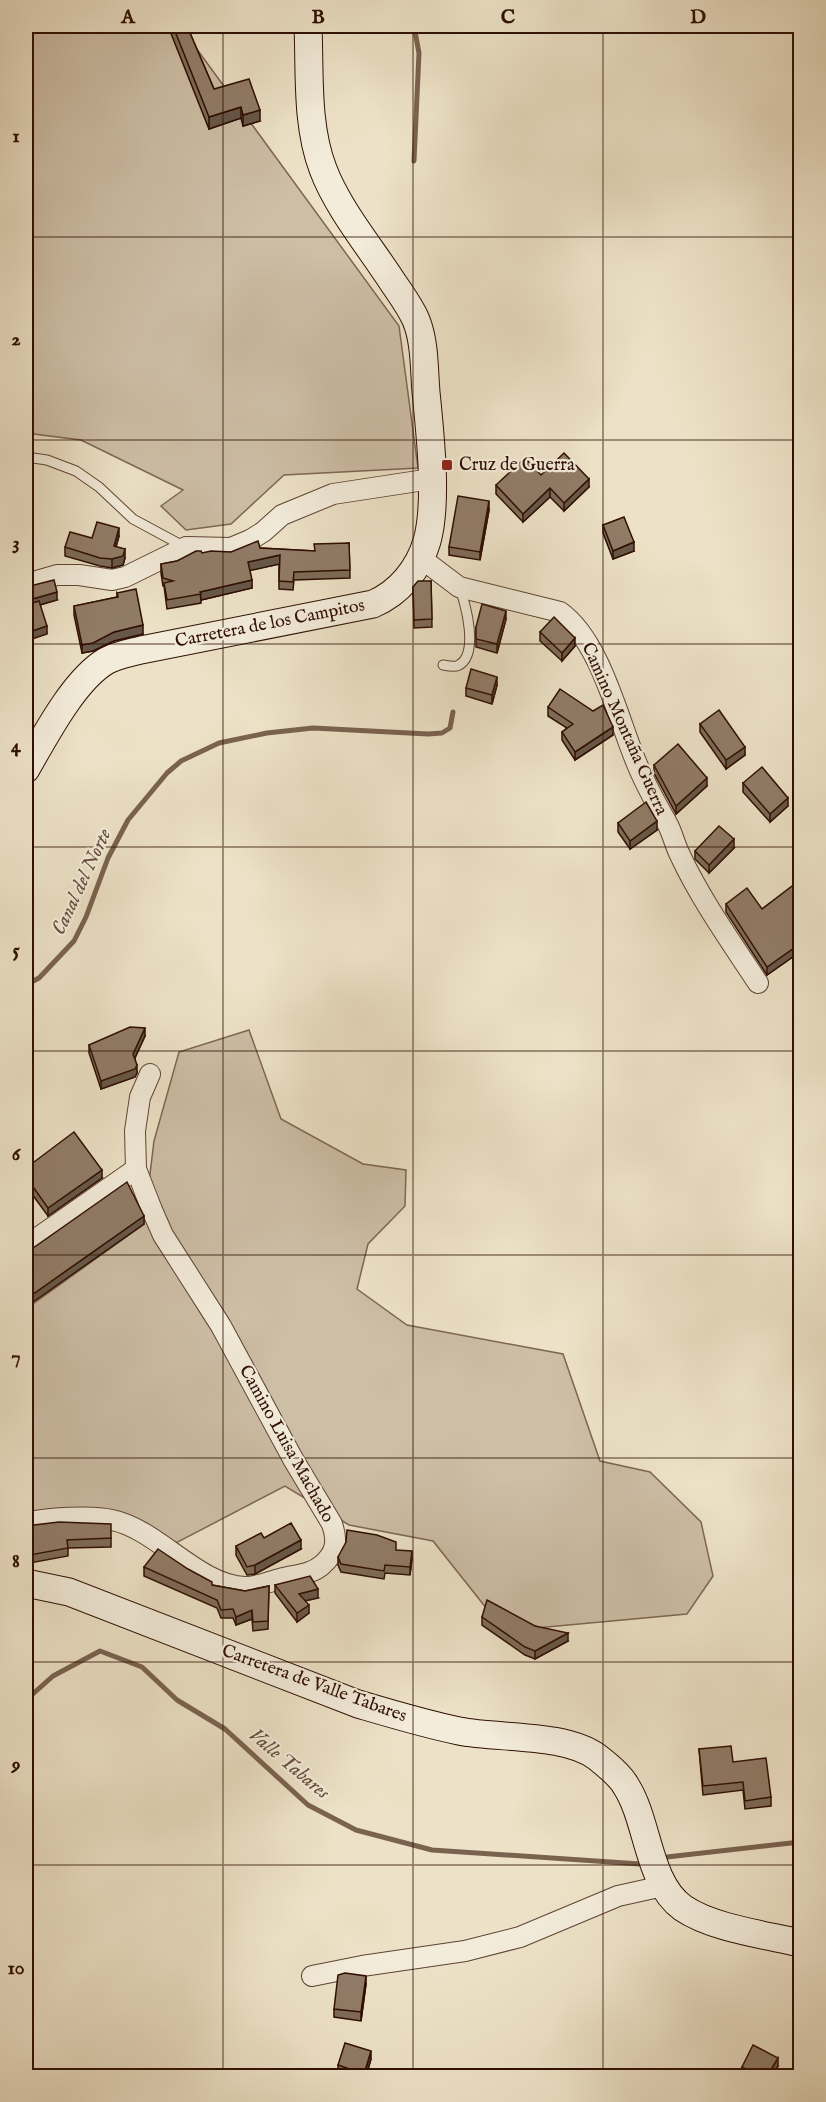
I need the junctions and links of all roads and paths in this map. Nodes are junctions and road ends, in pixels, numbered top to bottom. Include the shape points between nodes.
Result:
1 (308, 26) edge
2 (26, 457) edge
3 (431, 479) junction
4 (186, 547) junction
5 (419, 560) junction
6 (26, 584) edge
7 (459, 587) junction
8 (443, 665) dead end
9 (26, 769) edge
10 (758, 983) dead end
11 (150, 1074) dead end
12 (136, 1169) junction
13 (26, 1246) edge
14 (26, 1523) edge
15 (26, 1583) edge
16 (663, 1886) junction
17 (801, 1943) edge
18 (312, 1976) dead end

1 - 3 main road, Carretera de los Campitos via 316,151 336,196 416,320 422,344
2 - 4 lane via 76,471 133,519
3 - 4 street via 333,494 282,515 263,532 231,548
3 - 5 main road, Carretera de los Campitos via 429,531
4 - 6 street via 125,577 112,580 57,574
5 - 7 street, Camino Montaña Guerra
5 - 9 main road, Carretera de los Campitos via 388,598 373,604 141,650 104,662 62,709
7 - 8 lane via 468,621 468,650 464,662
7 - 10 street, Camino Montaña Guerra via 560,612 579,630 603,674 636,763 680,855
11 - 12 street via 136,1112
12 - 13 street
12 - 14 street, Camino Luisa Machado via 163,1235 221,1326 292,1459 332,1524 334,1550 316,1571 246,1587 223,1583 138,1531 111,1520 50,1519
15 - 16 main road, Carretera de Valle Tabares via 69,1592 390,1714 461,1731 570,1745 595,1756 626,1785
16 - 17 main road, Carretera de Valle Tabares via 682,1907 707,1921
16 - 18 street via 618,1896 520,1937 465,1951

